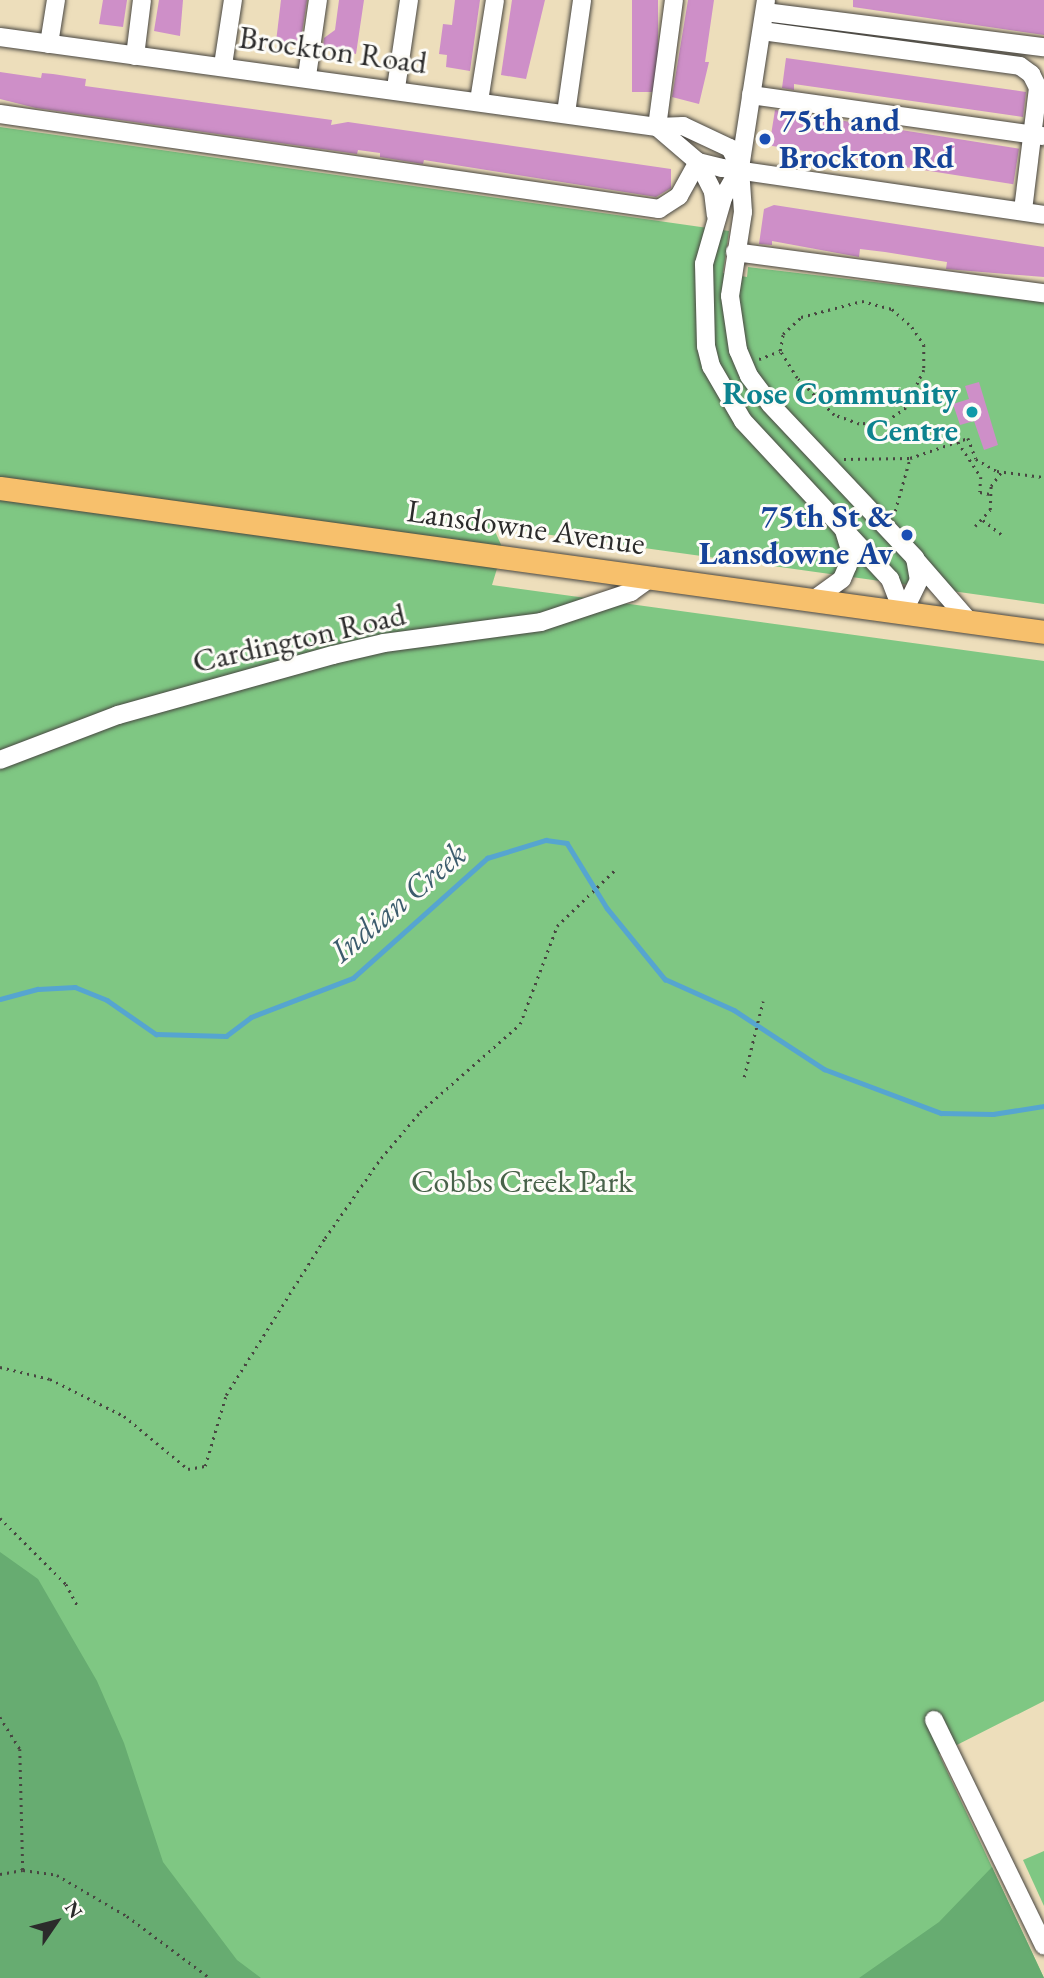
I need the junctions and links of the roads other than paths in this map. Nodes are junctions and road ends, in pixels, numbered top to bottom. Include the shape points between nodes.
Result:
1 (55, 0) edge
2 (142, 0) edge
3 (233, 0) edge
4 (318, 0) edge
5 (409, 0) edge
6 (495, 0) edge
7 (582, 0) edge
8 (674, 0) edge
9 (765, 6) edge
10 (762, 31) junction
11 (0, 37) edge
12 (49, 44) junction
13 (1044, 47) edge
14 (135, 56) junction
15 (223, 65) junction
16 (307, 76) junction
17 (396, 88) junction
18 (751, 95) junction
19 (479, 101) junction
20 (566, 113) junction
21 (0, 114) edge
22 (657, 127) junction
23 (1039, 135) edge
24 (698, 162) junction
25 (740, 168) junction
26 (1023, 211) junction
27 (1044, 215) edge
28 (716, 220) junction
29 (736, 251) junction
30 (1044, 293) edge
31 (0, 488) edge
32 (843, 526) junction
33 (915, 558) junction
34 (653, 576) junction
35 (816, 598) junction
36 (904, 613) junction
37 (970, 622) junction
38 (1044, 632) edge
39 (0, 760) edge
40 (934, 1720) dead end
41 (1039, 1924) edge
42 (1044, 1946) edge

1 - 12 street
2 - 14 street
3 - 15 street
4 - 16 street
5 - 17 street
6 - 19 street
7 - 20 street
8 - 22 street
9 - 10 street
9 - 13 street
10 - 18 street
10 - 23 street via 1020,66 1031,74 1038,89
11 - 12 street, Brockton Road
12 - 14 street, Brockton Road
14 - 15 street, Brockton Road
15 - 16 street, Brockton Road
16 - 17 street, Brockton Road
17 - 19 street, Brockton Road
18 - 23 street
18 - 25 street
19 - 20 street, Brockton Road
20 - 22 street, Brockton Road
21 - 24 street via 659,209 679,196
22 - 24 street
22 - 25 street, Brockton Road via 684,126 730,148
23 - 26 street
24 - 25 street
24 - 28 street via 713,192
25 - 26 street
25 - 28 street
25 - 29 street via 743,212
26 - 27 street
28 - 32 street via 704,264 706,346 711,366 743,421
29 - 30 street
29 - 33 street via 731,321 744,364 770,404
31 - 34 main road, Lansdowne Avenue
32 - 35 street via 850,550 848,565 842,579
32 - 36 street via 890,579
33 - 36 street via 919,580
33 - 37 street
34 - 35 main road, Lansdowne Avenue
34 - 39 street, Cardington Road via 631,592 541,622 384,643 333,655 118,715
35 - 36 main road, Lansdowne Avenue
36 - 37 main road, Lansdowne Avenue
37 - 38 main road, Lansdowne Avenue
40 - 41 street
41 - 42 street

